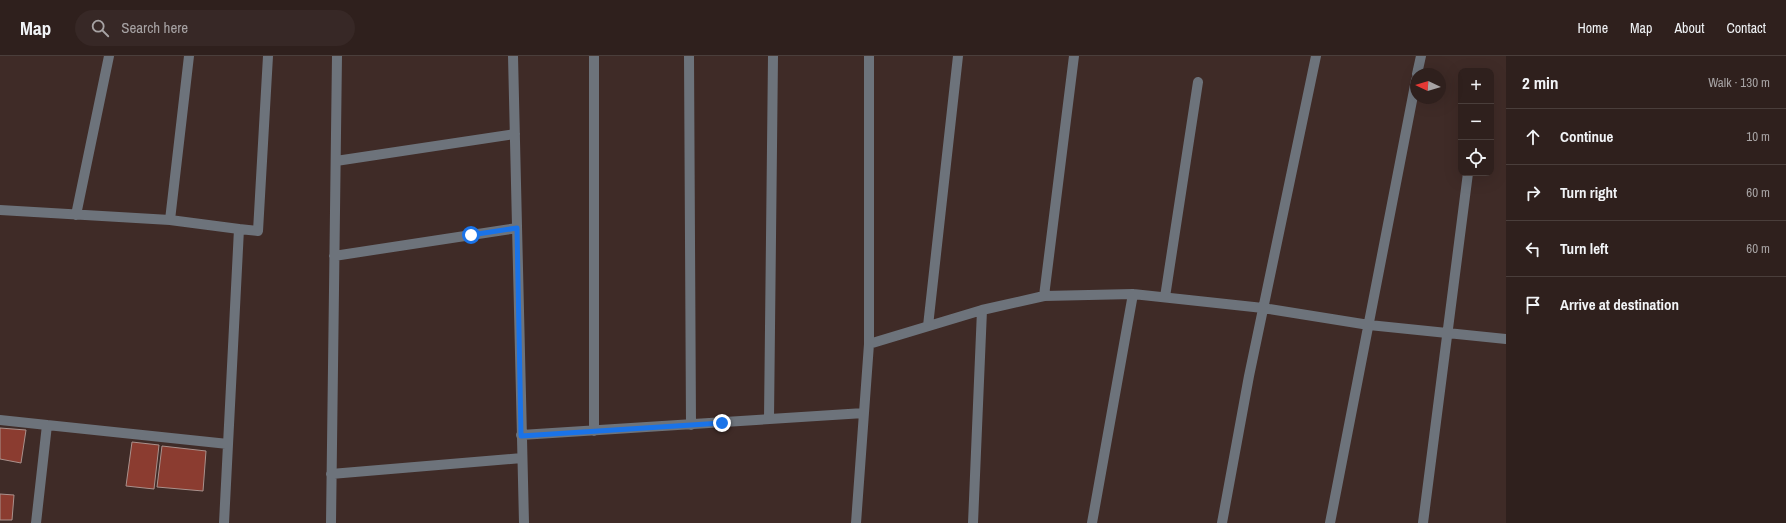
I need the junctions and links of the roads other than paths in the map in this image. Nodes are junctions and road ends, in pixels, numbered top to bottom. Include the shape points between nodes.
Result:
1 (109, 56) edge
2 (189, 56) edge
3 (268, 56) edge
4 (337, 56) edge
5 (513, 56) edge
6 (594, 56) edge
7 (689, 56) edge
8 (773, 56) edge
9 (869, 56) edge
10 (958, 56) edge
11 (1074, 56) edge
12 (1316, 56) edge
13 (1421, 56) edge
14 (1418, 68) edge
15 (1198, 82) dead end
16 (1411, 104) edge
17 (515, 134) junction
18 (336, 161) junction
19 (1468, 176) edge
20 (0, 210) edge
21 (76, 215) junction
22 (170, 220) junction
23 (239, 228) junction
24 (517, 228) junction
25 (334, 256) junction
26 (1133, 294) junction
27 (1044, 296) junction
28 (1165, 297) junction
29 (1263, 308) junction
30 (982, 310) junction
31 (1369, 324) junction
32 (928, 326) junction
33 (1447, 333) junction
34 (1506, 339) edge
35 (869, 344) junction
36 (864, 413) junction
37 (0, 420) edge
38 (769, 420) junction
39 (47, 425) junction
40 (691, 425) junction
41 (594, 431) junction
42 (521, 436) junction
43 (228, 444) junction
44 (522, 458) junction
45 (331, 474) junction
46 (36, 523) edge
47 (224, 523) edge
48 (331, 523) edge
49 (524, 523) edge
50 (856, 523) edge
51 (973, 523) edge
52 (1092, 523) edge
53 (1222, 523) edge
54 (1330, 523) edge
55 (1423, 523) edge

1 - 21 street
2 - 22 street
3 - 23 street via 258,230
4 - 18 street
5 - 17 street
6 - 41 street
7 - 40 street
8 - 38 street
9 - 35 street
10 - 32 street
11 - 27 street
12 - 29 street
13 - 14 street
15 - 28 street
16 - 31 street
17 - 18 street
17 - 24 street
18 - 25 street
19 - 33 street
20 - 21 street
21 - 22 street
22 - 23 street
23 - 43 street
24 - 25 street
24 - 42 street
25 - 45 street
26 - 27 street
26 - 28 street
26 - 52 street
27 - 30 street
28 - 29 street
29 - 31 street
29 - 53 street
30 - 32 street
30 - 51 street
31 - 33 street
31 - 54 street
32 - 35 street
33 - 34 street
33 - 55 street
35 - 36 street
36 - 38 street
36 - 50 street
37 - 39 street
38 - 40 street
39 - 43 street
39 - 46 street
40 - 41 street
41 - 42 street
42 - 44 street
43 - 47 street
44 - 45 street
44 - 49 street
45 - 48 street

